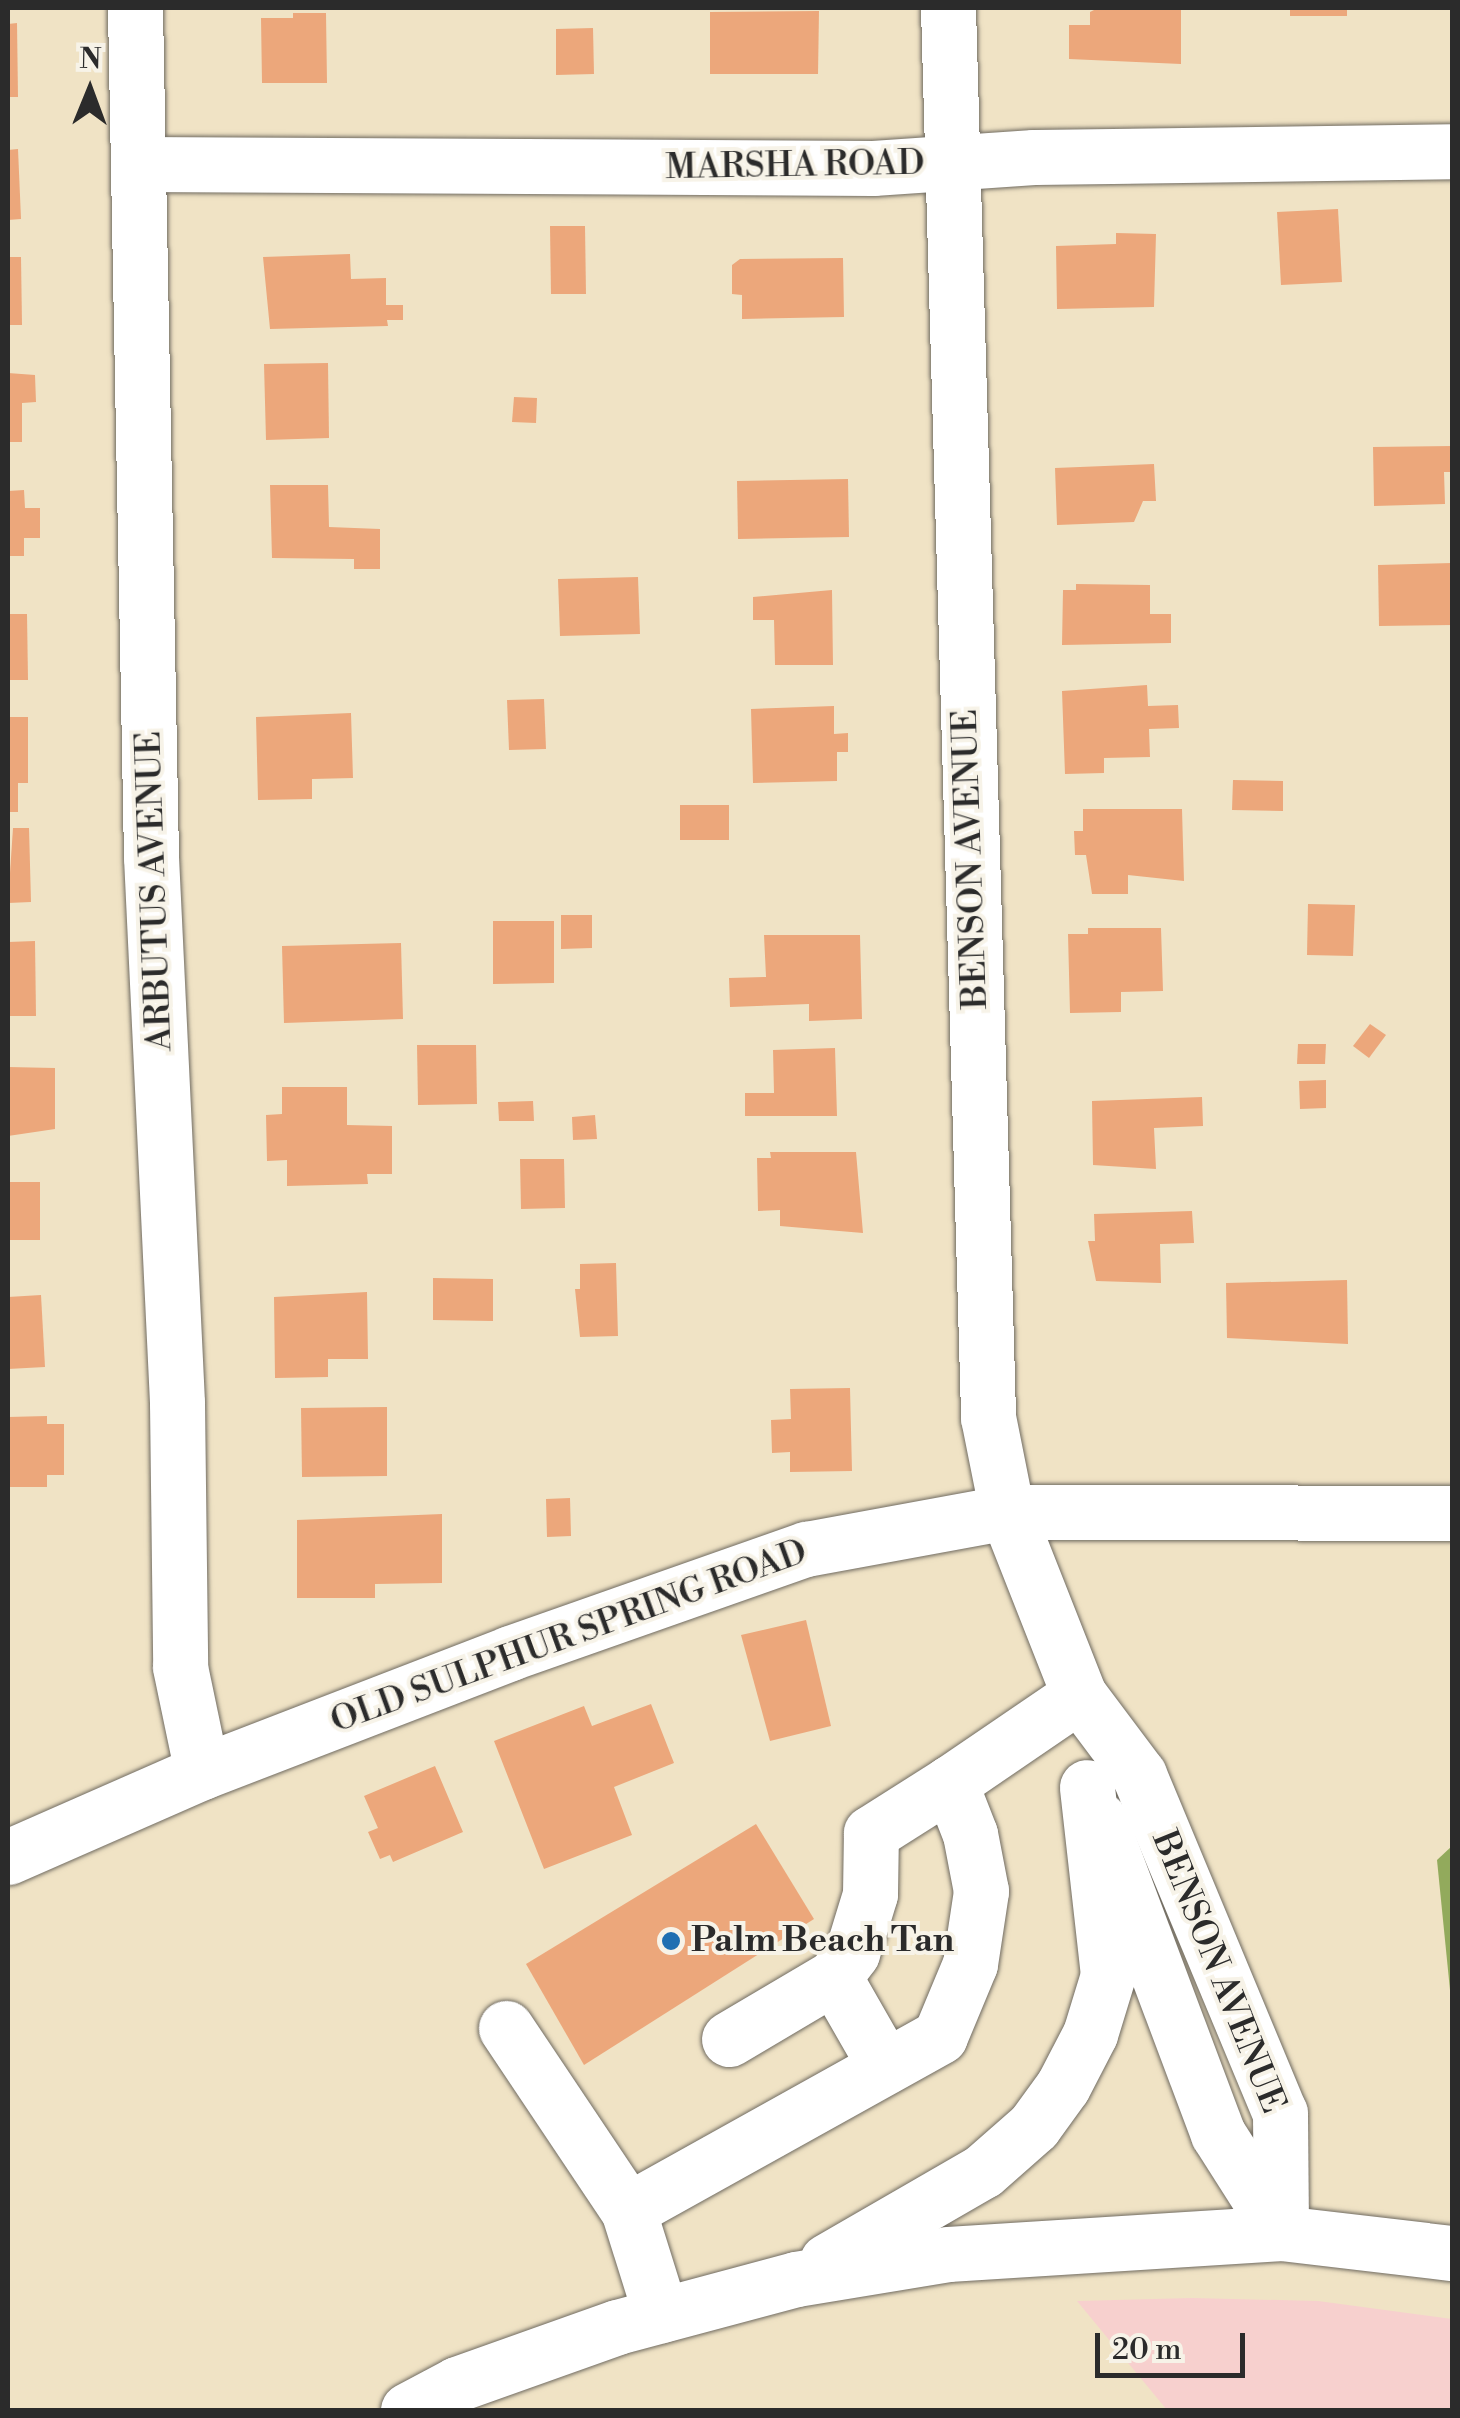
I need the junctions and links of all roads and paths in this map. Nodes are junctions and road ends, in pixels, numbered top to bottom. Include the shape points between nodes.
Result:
1 (135, 8) edge
2 (948, 8) edge
3 (1452, 151) edge
4 (952, 162) junction
5 (138, 164) junction
6 (1008, 1512) junction
7 (1452, 1513) edge
8 (1079, 1695) junction
9 (202, 1772) junction
10 (950, 1783) junction
11 (1088, 1787) junction
12 (8, 1857) edge
13 (834, 1976) junction
14 (506, 2028) dead end
15 (729, 2038) dead end
16 (886, 2066) junction
17 (628, 2210) junction
18 (1281, 2233) junction
19 (1452, 2253) edge
20 (796, 2279) junction
21 (660, 2315) junction
22 (463, 2397) edge
23 (408, 2410) edge

1 - 5 street, ARBUTUS AVENUE
2 - 4 street, BENSON AVENUE
3 - 4 street, MARSHA ROAD
4 - 5 street, MARSHA ROAD via 540,170
4 - 6 street, BENSON AVENUE via 984,1332 988,1417
5 - 9 street, ARBUTUS AVENUE via 151,857 177,1403 180,1667
6 - 7 street, OLD SULPHUR SPRING ROAD
6 - 8 street, BENSON AVENUE
6 - 9 street, OLD SULPHUR SPRING ROAD via 806,1549
8 - 10 street
8 - 11 street, BENSON AVENUE
8 - 18 street, BENSON AVENUE via 1138,1774 1280,2113
9 - 12 street, OLD SULPHUR SPRING ROAD
10 - 13 street via 871,1833 870,1894 852,1952
10 - 16 street via 970,1834 980,1891 970,1964 940,2036
11 - 18 street, BENSON AVENUE via 1218,2134
11 - 20 street via 1108,1975 1090,2034 1063,2086 1034,2126 983,2170
13 - 15 street
13 - 16 street
14 - 17 street
16 - 17 street
17 - 21 street
18 - 19 street
18 - 20 street via 948,2254
20 - 21 street
21 - 22 street
22 - 23 street

